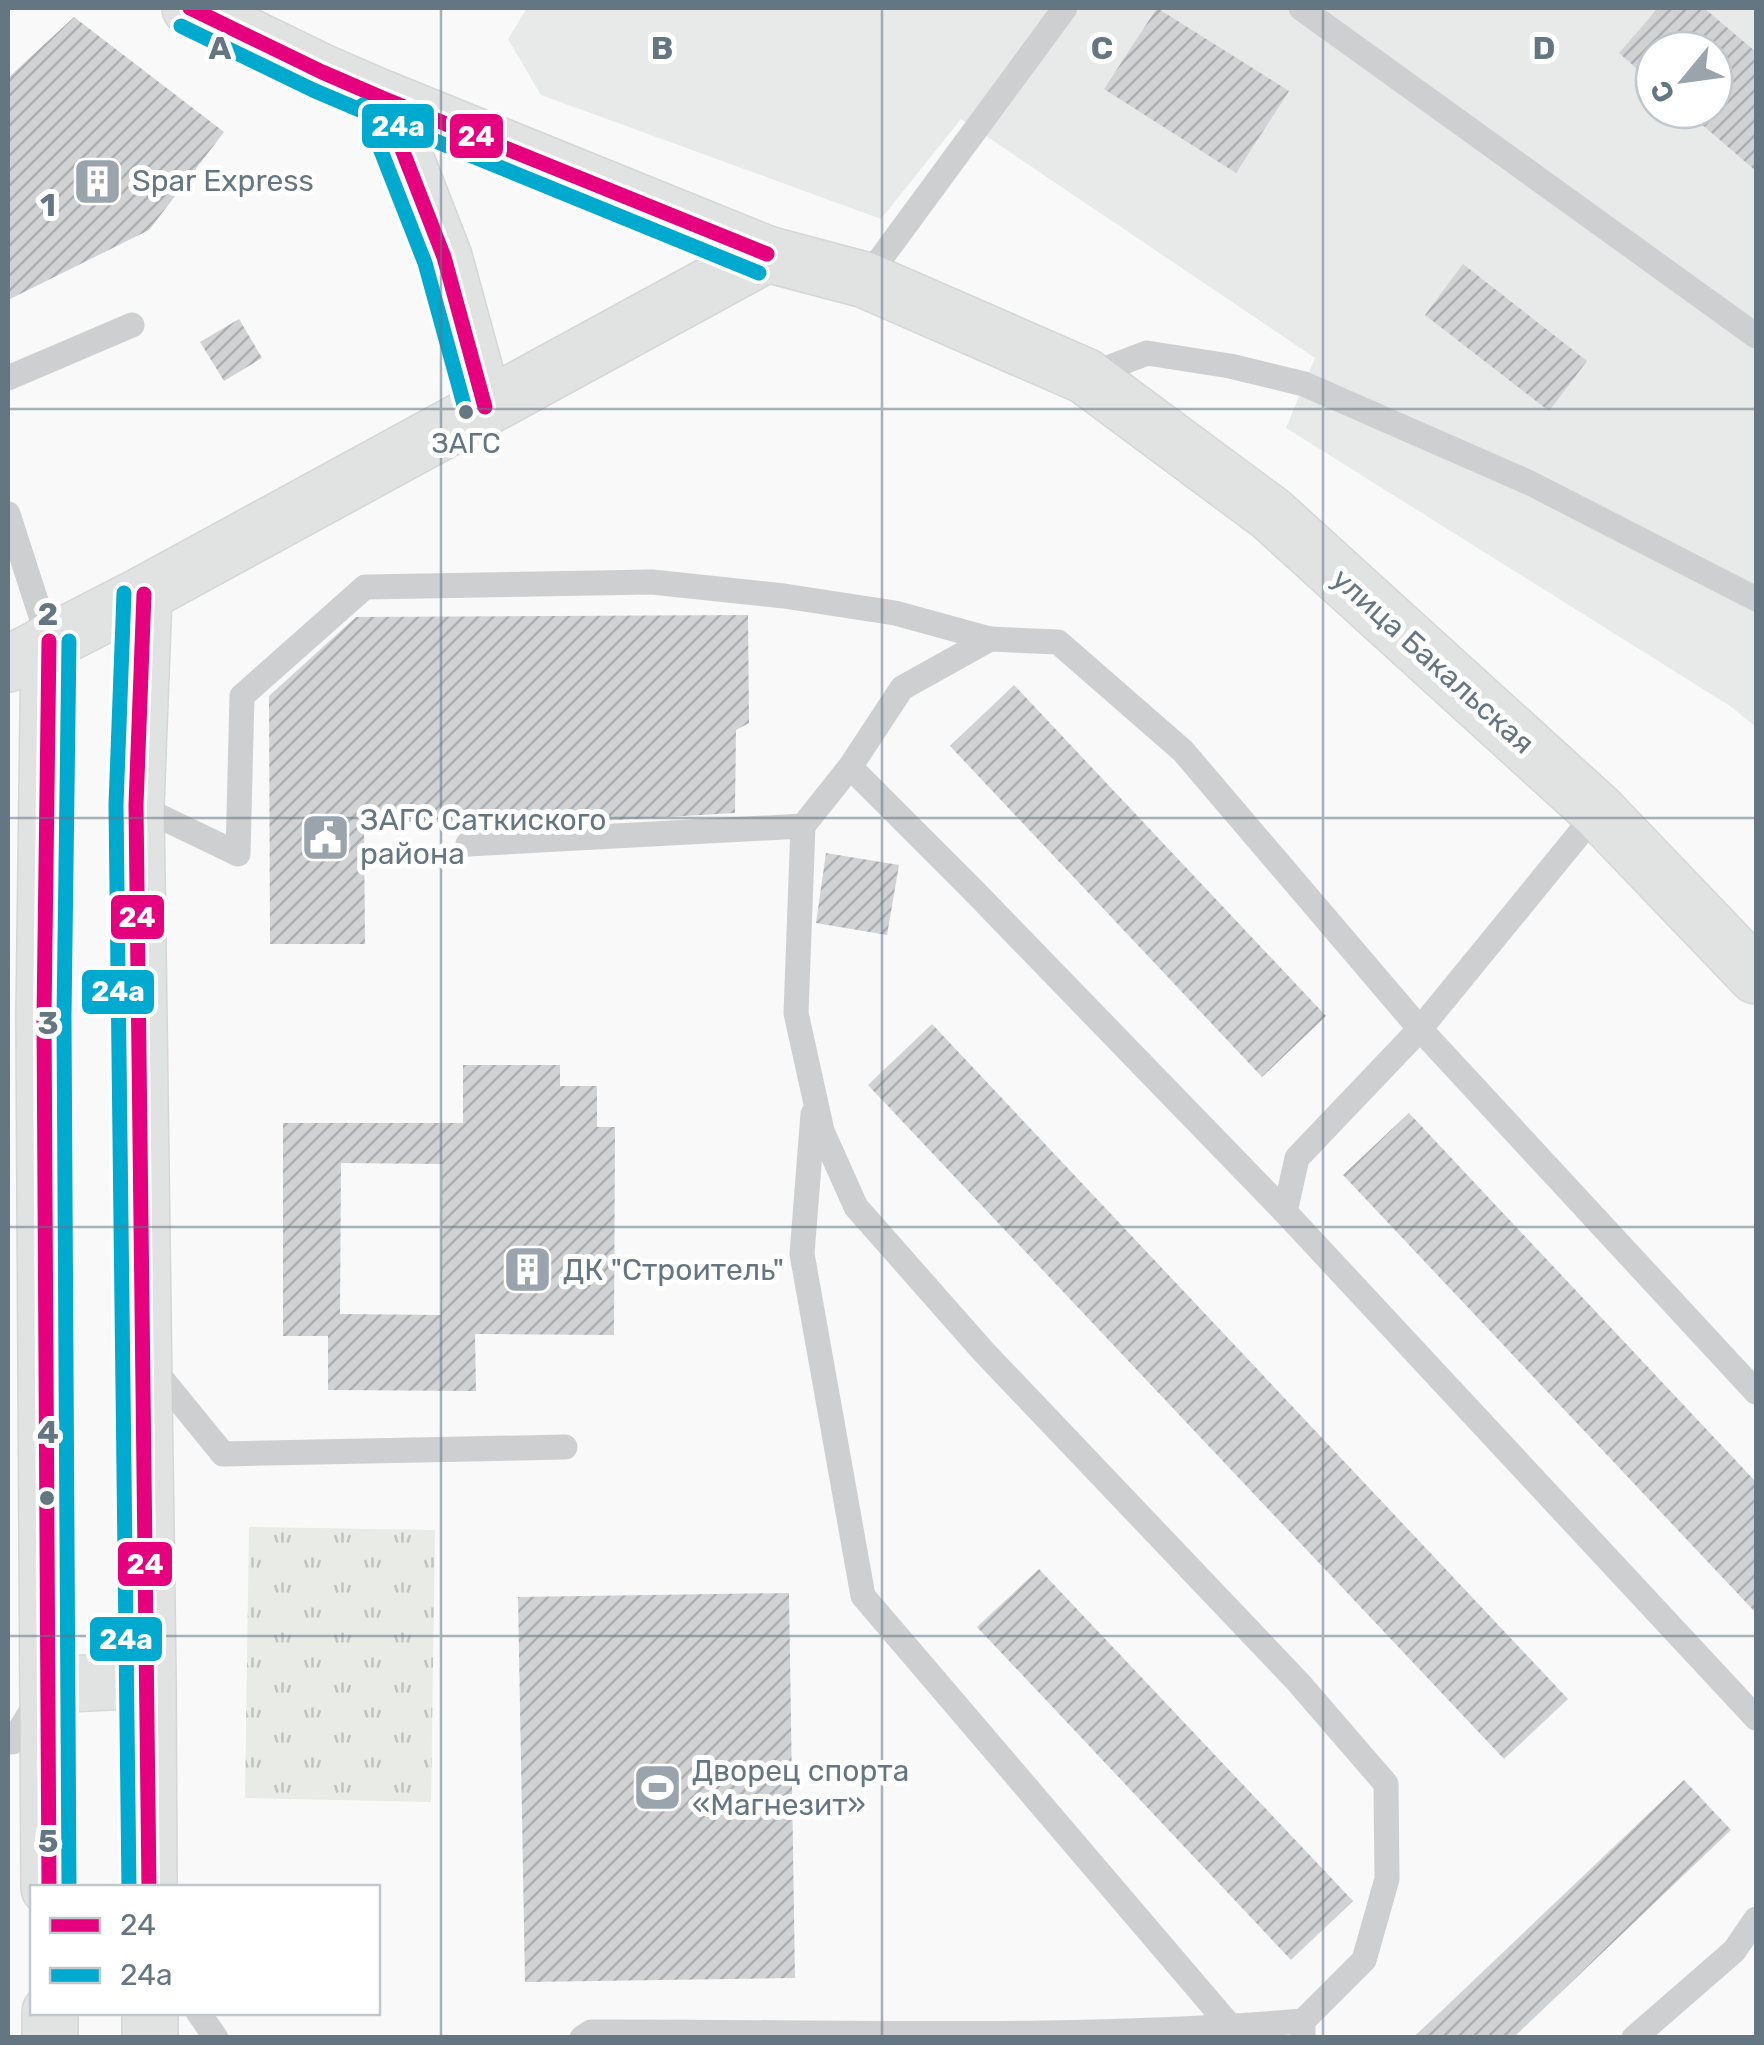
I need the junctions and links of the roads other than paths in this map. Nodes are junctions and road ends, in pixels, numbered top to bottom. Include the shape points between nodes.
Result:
1 (190, 8) edge
2 (1065, 8) edge
3 (1302, 8) edge
4 (382, 98) junction
5 (767, 254) junction
6 (865, 280) junction
7 (132, 326) dead end
8 (1756, 336) edge
9 (1084, 376) junction
10 (8, 378) edge
11 (485, 407) junction
12 (8, 514) edge
13 (144, 594) junction
14 (1756, 599) edge
15 (990, 640) junction
16 (28, 653) edge
17 (850, 767) junction
18 (136, 805) junction
19 (1598, 812) junction
20 (803, 826) junction
21 (468, 844) dead end
22 (1756, 976) edge
23 (1420, 1029) junction
24 (814, 1096) junction
25 (1285, 1212) junction
26 (142, 1355) junction
27 (1756, 1392) edge
28 (565, 1447) dead end
29 (148, 1680) junction
30 (48, 1685) junction
31 (1756, 1718) edge
32 (8, 1742) edge
33 (49, 1885) edge
34 (148, 1885) edge
35 (1756, 1919) edge
36 (200, 2015) edge
37 (1232, 2027) junction
38 (1303, 2029) edge
39 (216, 2038) edge
40 (582, 2038) edge
41 (1634, 2038) edge

1 - 4 main road, улица Бакальская
2 - 6 lane
3 - 8 lane
4 - 5 main road, улица Бакальская
4 - 11 main road via 444,257
5 - 6 main road, улица Бакальская
5 - 11 main road
6 - 9 main road, улица Бакальская
7 - 10 lane
9 - 14 lane via 1147,353 1304,384 1530,484
9 - 19 main road, улица Бакальская via 1271,514
11 - 13 main road
12 - 16 lane
13 - 16 main road
13 - 18 main road
15 - 17 lane via 902,688
15 - 18 lane via 895,613 652,582 365,587 242,696 238,854
15 - 23 lane via 1058,642 1183,751
16 - 30 main road via 44,1017
17 - 20 lane
17 - 25 lane
18 - 26 main road
19 - 22 main road, улица Бакальская
19 - 23 lane
20 - 21 lane
20 - 24 lane via 796,1013
23 - 25 lane via 1297,1158
23 - 27 lane
24 - 37 lane via 802,1254 862,1596
24 - 38 lane via 856,1207 1386,1784 1387,1879 1364,1960
25 - 31 lane
26 - 28 lane via 223,1454
26 - 29 main road
29 - 30 main road
29 - 34 main road
30 - 32 lane
30 - 33 main road
35 - 41 lane via 1734,1951
36 - 39 lane
37 - 38 lane
37 - 40 lane via 994,2035 591,2032

